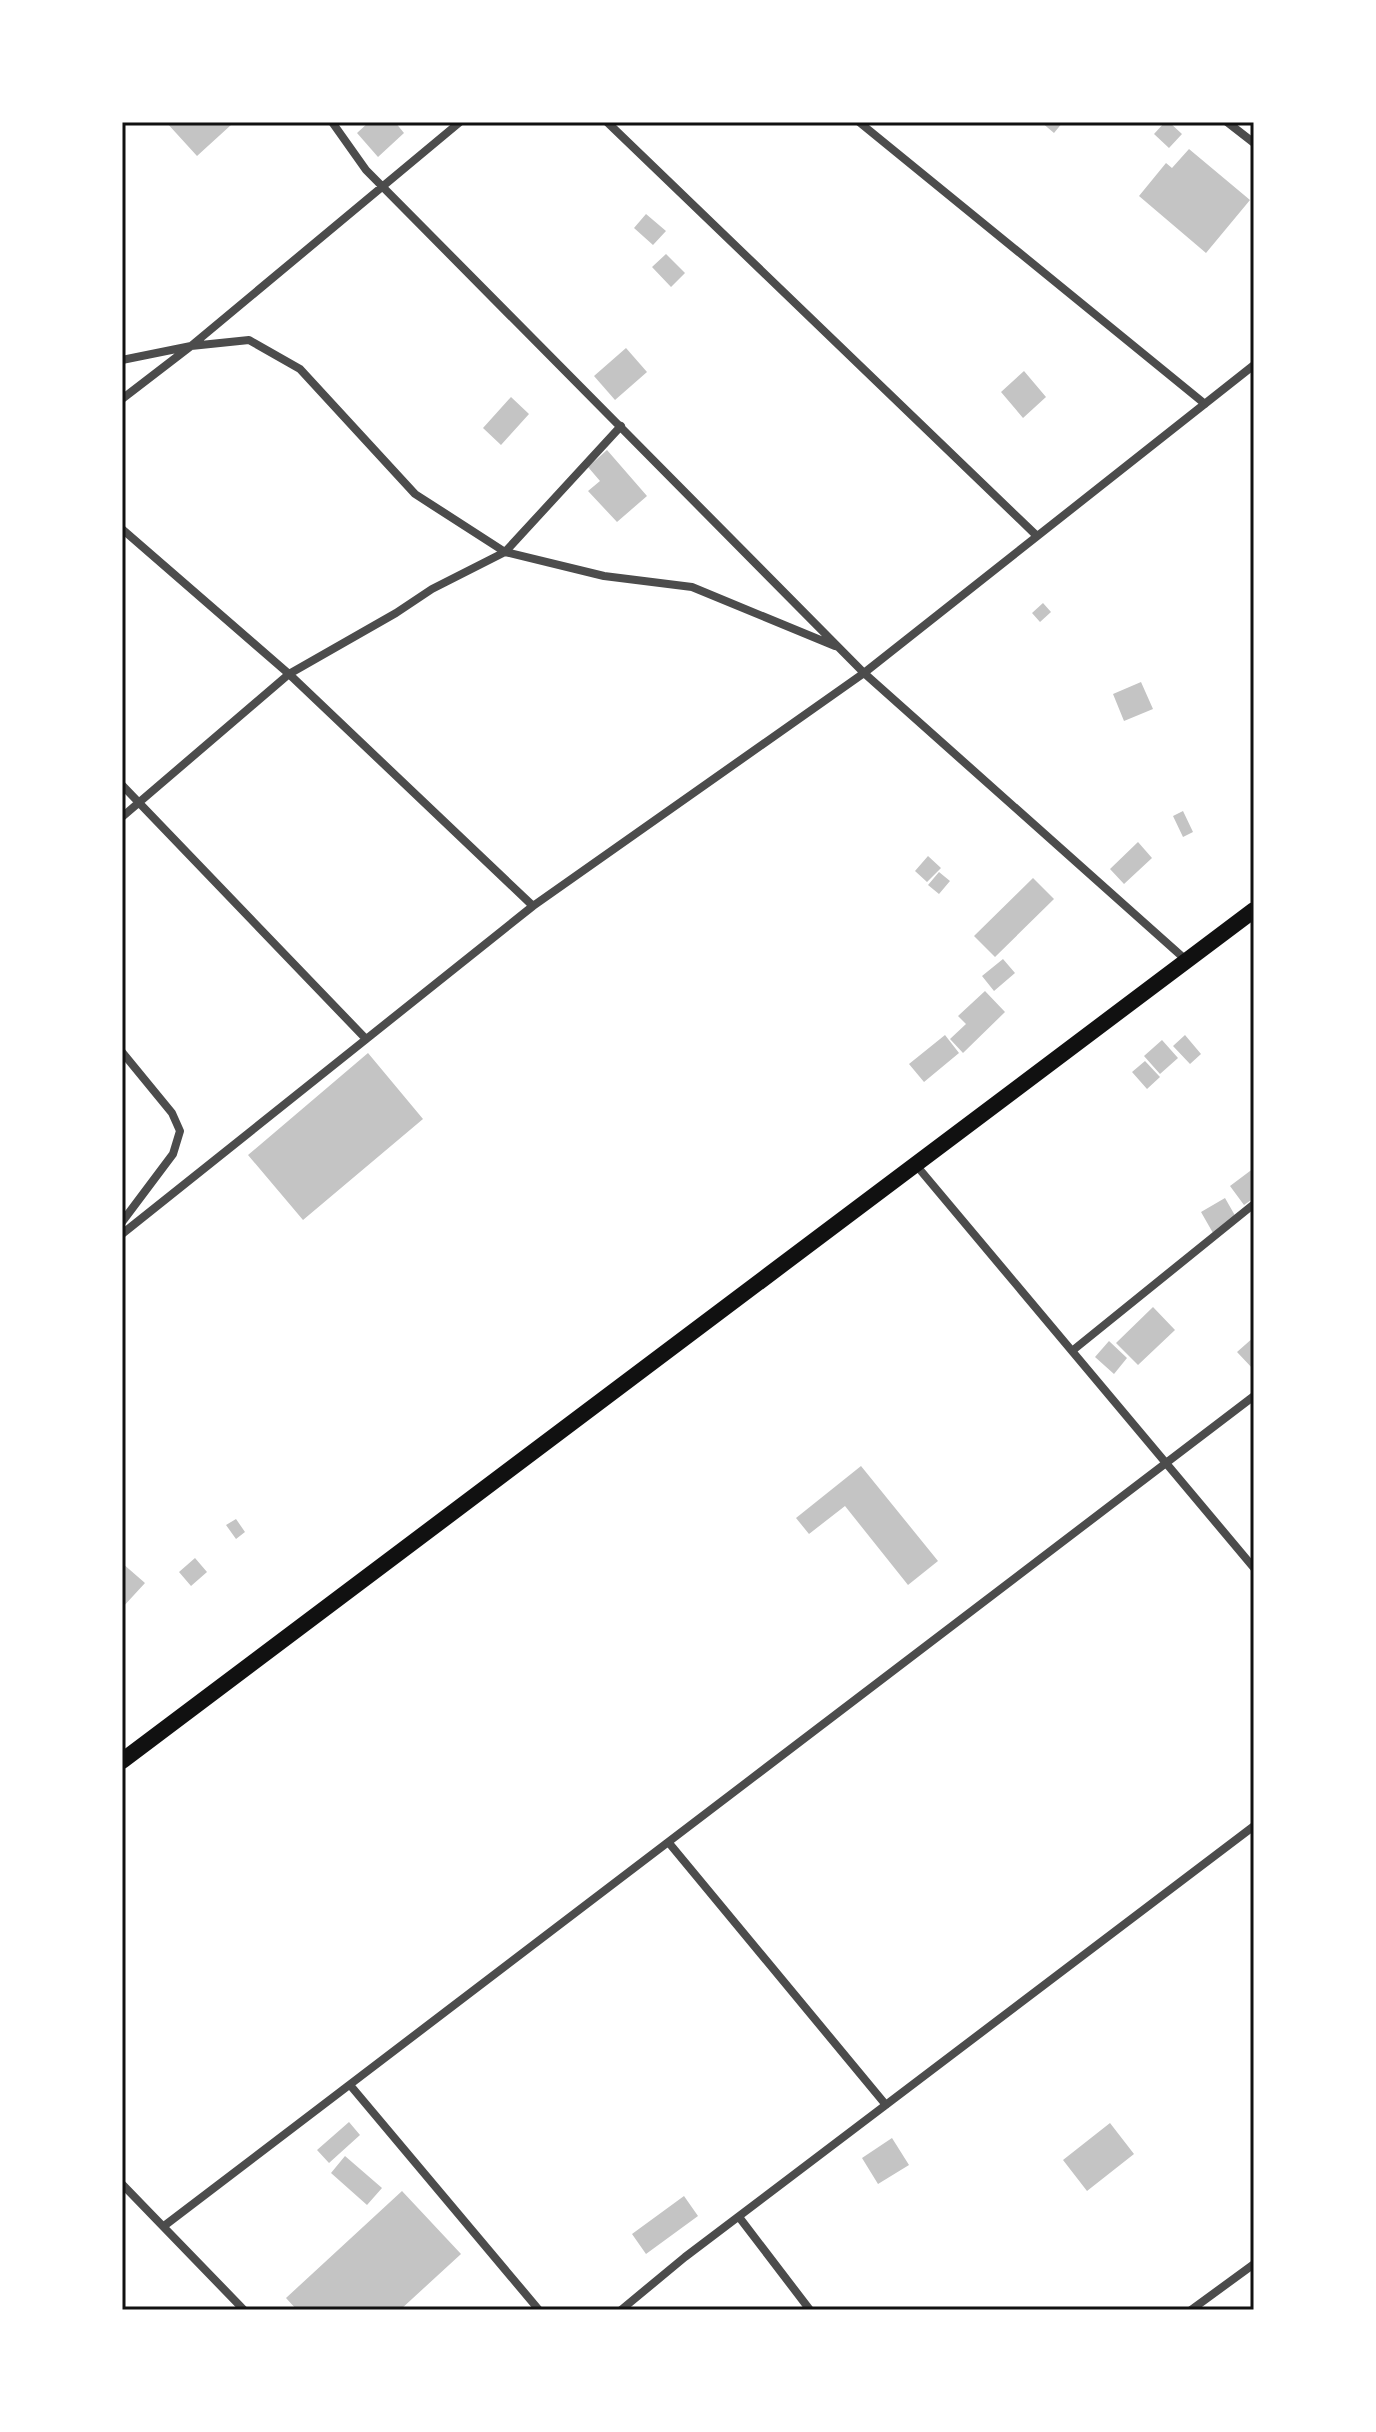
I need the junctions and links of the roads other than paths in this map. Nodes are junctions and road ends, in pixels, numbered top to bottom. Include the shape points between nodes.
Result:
1 (332, 122) edge
2 (460, 122) edge
3 (607, 122) edge
4 (859, 122) edge
5 (1227, 122) edge
6 (1254, 143) edge
7 (381, 185) junction
8 (191, 346) junction
9 (122, 360) edge
10 (1254, 365) edge
11 (122, 399) edge
12 (1205, 404) junction
13 (621, 426) junction
14 (122, 529) edge
15 (1037, 536) junction
16 (505, 552) junction
17 (840, 648) junction
18 (864, 673) junction
19 (289, 674) junction
20 (122, 785) edge
21 (141, 803) junction
22 (122, 817) edge
23 (533, 906) junction
24 (1254, 910) edge
25 (1187, 961) junction
26 (366, 1039) junction
27 (122, 1052) edge
28 (916, 1164) junction
29 (1254, 1204) edge
30 (122, 1222) edge
31 (122, 1234) edge
32 (1072, 1351) junction
33 (1254, 1396) edge
34 (1167, 1464) junction
35 (1254, 1568) edge
36 (122, 1761) edge
37 (1254, 1826) edge
38 (669, 1843) junction
39 (350, 2085) junction
40 (886, 2105) junction
41 (122, 2184) edge
42 (739, 2217) junction
43 (164, 2226) junction
44 (1254, 2264) edge
45 (244, 2310) edge
46 (539, 2310) edge
47 (621, 2310) edge
48 (810, 2310) edge
49 (1191, 2310) edge

1 - 7 street
2 - 7 street
3 - 15 street
4 - 12 street
5 - 6 street
7 - 8 street
7 - 13 street
8 - 9 street
8 - 11 street
8 - 16 street via 249,340 300,369 415,494
10 - 12 street
12 - 15 street
13 - 16 street
13 - 17 street
14 - 19 street
15 - 18 street
16 - 17 street via 604,576 692,587
16 - 19 street
17 - 18 street
18 - 23 street
18 - 25 street
19 - 21 street
19 - 23 street
20 - 21 street
21 - 22 street
21 - 26 street
23 - 26 street
24 - 25 highway
25 - 28 highway
26 - 31 street
27 - 30 street via 172,1113 180,1131 173,1154
28 - 32 street
28 - 36 highway
29 - 32 street
32 - 34 street
33 - 34 street
34 - 35 street
34 - 38 street
37 - 40 street
38 - 39 street
38 - 40 street
39 - 43 street
39 - 46 street
40 - 42 street
41 - 43 street
42 - 47 street
42 - 48 street
43 - 45 street
44 - 49 street

